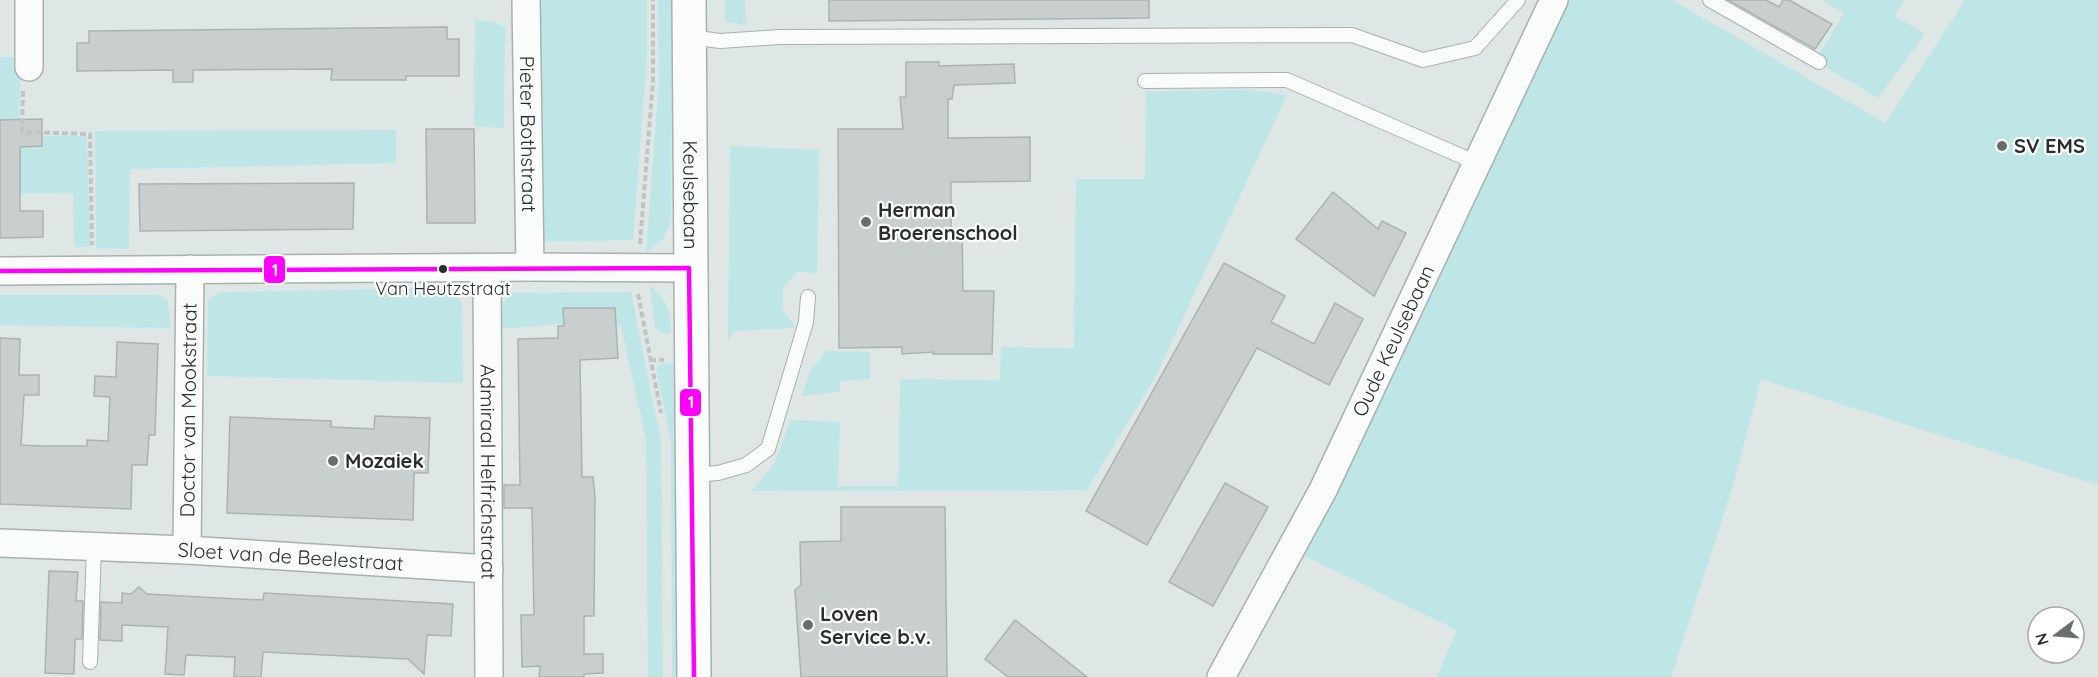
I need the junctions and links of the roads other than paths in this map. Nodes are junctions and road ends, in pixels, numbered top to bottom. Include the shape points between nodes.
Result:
1 (30, 0) edge
2 (526, 0) edge
3 (690, 0) edge
4 (1518, 0) edge
5 (1554, 0) edge
6 (1710, 0) edge
7 (690, 37) junction
8 (1819, 62) dead end
9 (29, 67) road end
10 (1145, 81) dead end
11 (1477, 163) junction
12 (530, 267) junction
13 (487, 268) junction
14 (690, 268) junction
15 (190, 269) junction
16 (0, 271) edge
17 (808, 297) dead end
18 (692, 475) junction
19 (0, 543) edge
20 (94, 547) junction
21 (187, 550) junction
22 (489, 569) junction
23 (90, 662) dead end
24 (489, 677) edge
25 (694, 677) edge
26 (1221, 677) edge

1 - 9 street
2 - 12 street, Pieter Bothstraat
3 - 7 street, Keulsebaan
4 - 7 lane via 1475,48 1423,60 1352,35 780,37 720,41
5 - 11 street, Oude Keulsebaan
6 - 8 lane
7 - 14 street, Keulsebaan
10 - 11 lane via 1287,80
11 - 26 street, Oude Keulsebaan via 1323,490
12 - 13 street
12 - 14 street
13 - 15 street
13 - 22 street, Admiraal Helfrichstraat
14 - 18 street, Keulsebaan
15 - 16 street
15 - 21 street, Doctor van Mookstraat
17 - 18 lane via 806,322 768,449 746,465
18 - 25 street, Keulsebaan
19 - 20 street, Sloet van de Beelestraat
20 - 21 street, Sloet van de Beelestraat
20 - 23 lane
21 - 22 street, Sloet van de Beelestraat
22 - 24 street, Admiraal Helfrichstraat

